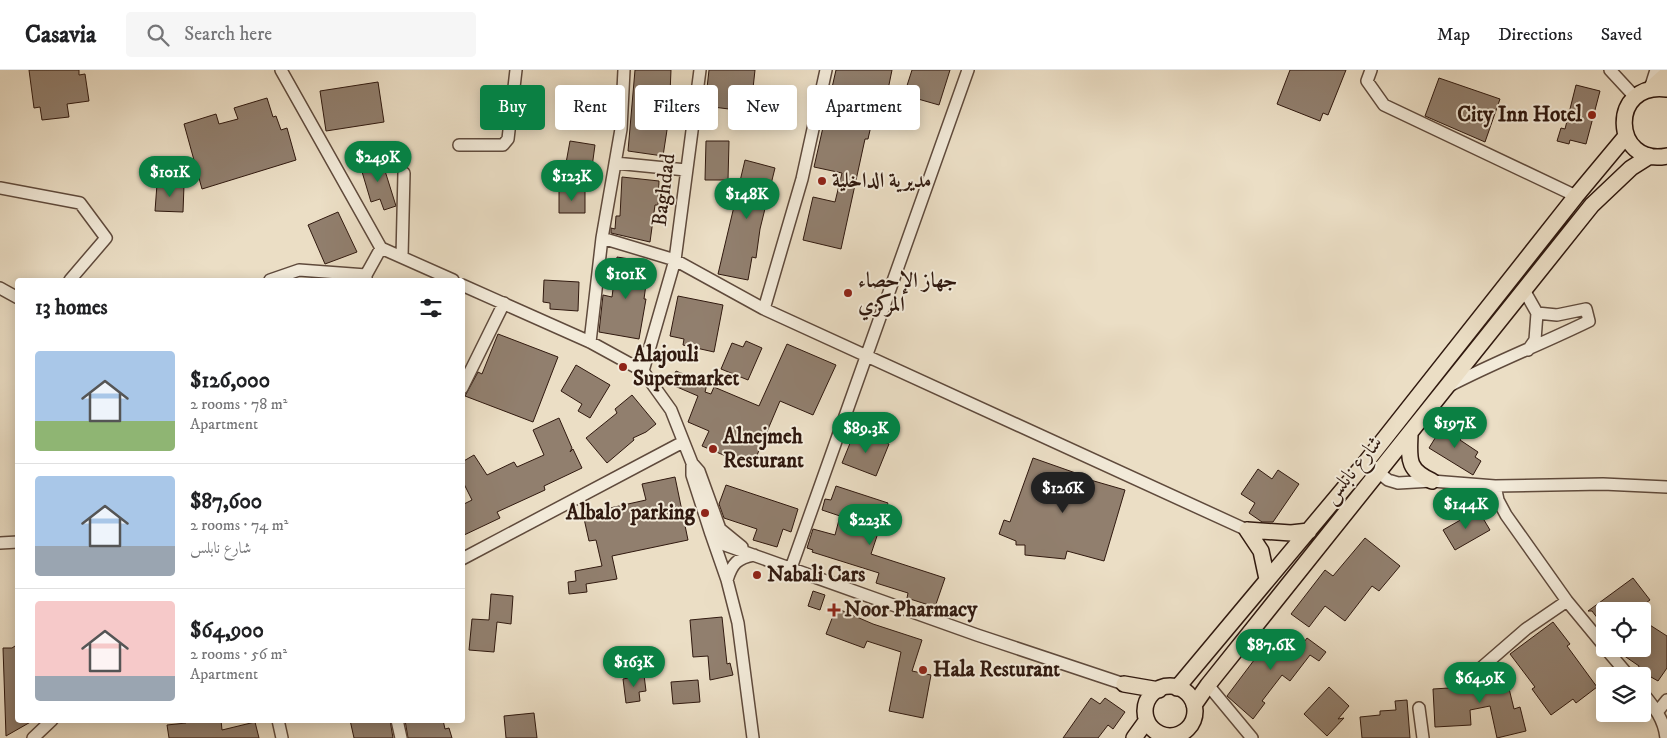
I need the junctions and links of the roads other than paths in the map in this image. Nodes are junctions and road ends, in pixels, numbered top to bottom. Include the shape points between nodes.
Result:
1 (281, 70) edge
2 (516, 70) edge
3 (624, 70) edge
4 (700, 70) edge
5 (826, 70) edge
6 (968, 70) edge
7 (1371, 70) edge
8 (1610, 70) edge
9 (1656, 70) edge
10 (1667, 74) edge
11 (1650, 89) junction
12 (1667, 89) edge
13 (1635, 97) junction
14 (1626, 136) junction
15 (459, 145) dead end
16 (1650, 156) junction
17 (1667, 156) edge
18 (615, 163) junction
19 (686, 170) junction
20 (404, 173) dead end
21 (0, 188) edge
22 (1576, 196) junction
23 (602, 238) junction
24 (381, 248) junction
25 (402, 257) junction
26 (675, 260) junction
27 (72, 278) edge
28 (276, 278) edge
29 (366, 278) edge
30 (448, 278) edge
31 (465, 285) edge
32 (0, 288) edge
33 (1524, 290) junction
34 (15, 296) edge
35 (504, 304) junction
36 (764, 309) junction
37 (1536, 313) junction
38 (590, 342) junction
39 (1528, 350) junction
40 (866, 357) junction
41 (643, 372) junction
42 (465, 382) edge
43 (1447, 387) junction
44 (1410, 435) junction
45 (683, 442) junction
46 (1366, 462) junction
47 (692, 463) junction
48 (1378, 472) junction
49 (1432, 481) junction
50 (1495, 486) junction
51 (1667, 487) edge
52 (1247, 530) junction
53 (1309, 531) junction
54 (710, 534) junction
55 (15, 542) edge
56 (728, 542) junction
57 (0, 543) edge
58 (754, 555) junction
59 (465, 557) edge
60 (719, 559) junction
61 (791, 568) junction
62 (1267, 579) junction
63 (727, 580) junction
64 (1567, 601) junction
65 (1596, 636) edge
66 (1613, 657) edge
67 (1622, 667) edge
68 (1473, 675) dead end
69 (1124, 684) junction
70 (1208, 685) junction
71 (1178, 688) junction
72 (1158, 690) junction
73 (1667, 700) edge
74 (1651, 703) edge
75 (1194, 705) junction
76 (1419, 708) dead end
77 (1658, 711) junction
78 (1146, 715) junction
79 (49, 723) edge
80 (279, 723) edge
81 (397, 723) edge
82 (1168, 737) edge
83 (33, 738) edge
84 (282, 738) edge
85 (401, 738) edge
86 (753, 738) edge
87 (1134, 738) edge
88 (1252, 738) edge
89 (1423, 738) edge
90 (1666, 738) edge

1 - 24 street
2 - 15 street via 508,139 502,144
3 - 18 street via 621,129
4 - 19 street, Baghdad
5 - 36 street via 802,179
6 - 40 street
7 - 22 street via 1367,82 1384,105
8 - 13 street
9 - 11 street
10 - 11 main road
11 - 12 main road
11 - 13 main road
13 - 14 main road via 1624,115
14 - 16 main road via 1636,149
14 - 22 main road, شارع نابلس
16 - 17 main road
16 - 33 main road, شارع نابلس via 1631,168 1592,205
18 - 19 street
18 - 23 street
19 - 26 street, Baghdad
20 - 25 street
21 - 27 street via 80,203 106,238
22 - 46 main road, شارع نابلس
23 - 26 street
23 - 38 street
24 - 25 street
24 - 29 street
25 - 30 street
26 - 36 street
26 - 41 street, Baghdad
28 - 29 street via 299,270
31 - 35 street
32 - 34 street
33 - 37 street
33 - 43 main road, شارع نابلس
35 - 38 street
35 - 42 street
36 - 40 street
37 - 39 street via 1535,340
37 - 39 street via 1557,314 1586,309 1589,322
38 - 41 street
39 - 43 street
40 - 52 street
40 - 61 street
41 - 45 street via 671,410
43 - 44 main road, شارع نابلس
44 - 48 main road, شارع نابلس
44 - 49 main road via 1410,458 1414,470
45 - 47 street
45 - 59 street
46 - 48 street
46 - 53 main road, شارع نابلس
47 - 54 street via 692,475
47 - 56 street via 699,471
48 - 49 street via 1398,483
48 - 70 main road, شارع نابلس
49 - 50 street
50 - 51 street via 1603,484
50 - 64 street via 1506,515
52 - 53 main road
52 - 62 main road via 1261,551
53 - 62 main road, شارع نابلس
54 - 56 street
54 - 60 street
55 - 57 street
56 - 58 street
56 - 60 street
58 - 61 street
58 - 63 street via 731,566
60 - 63 street
61 - 69 street
62 - 71 main road, شارع نابلس
63 - 86 street via 738,623
64 - 65 street
64 - 68 street via 1526,629
66 - 67 street
69 - 72 main road
69 - 78 main road
70 - 75 main road, شارع نابلس
70 - 88 street
71 - 72 main road
71 - 75 main road via 1188,694
72 - 78 main road via 1150,698
73 - 77 street
74 - 77 street
75 - 82 main road via 1190,727
76 - 89 street
77 - 90 street
78 - 82 main road via 1156,731
78 - 87 main road
79 - 83 street
80 - 84 street
81 - 85 street

